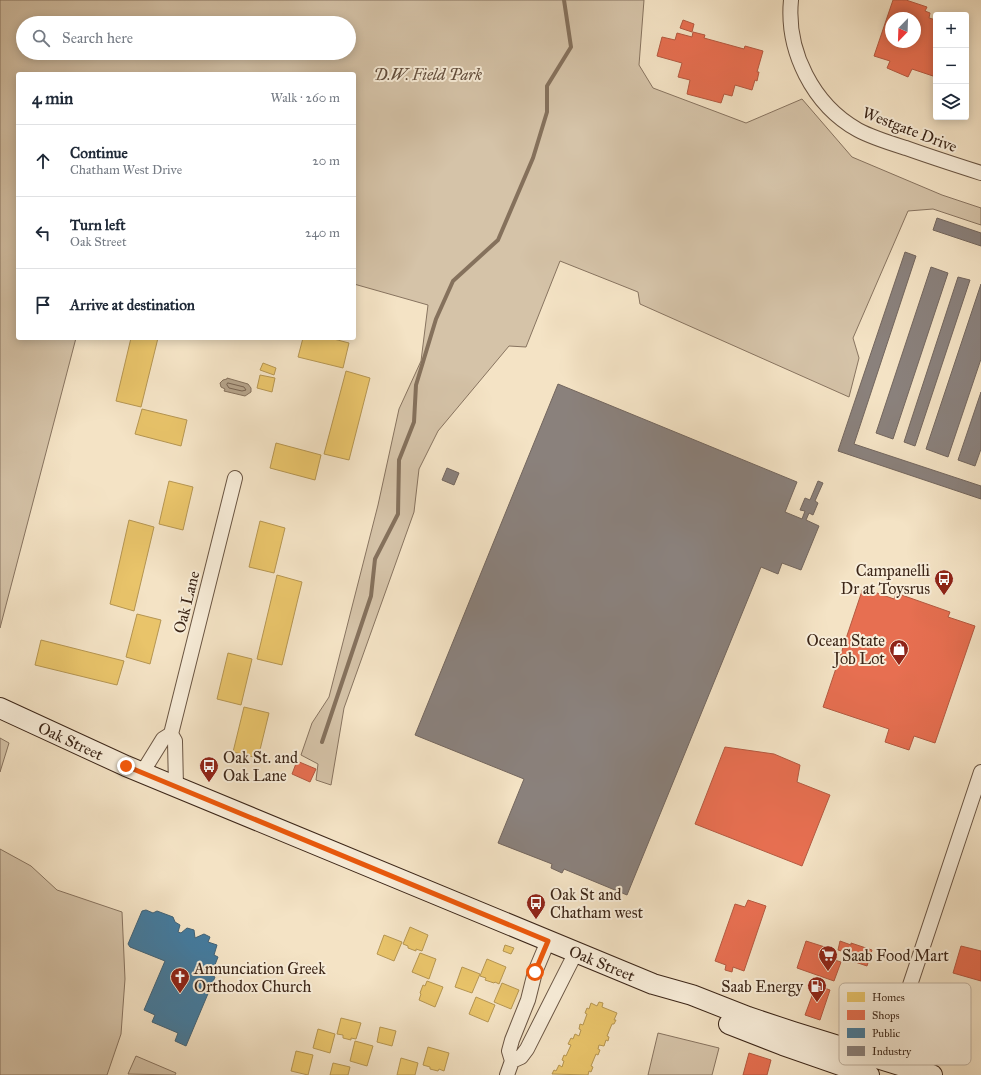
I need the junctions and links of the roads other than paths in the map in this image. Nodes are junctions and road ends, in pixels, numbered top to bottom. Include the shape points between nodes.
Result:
1 (791, 0) edge
2 (981, 174) edge
3 (235, 478) dead end
4 (0, 708) edge
5 (171, 734) junction
6 (981, 772) edge
7 (142, 773) junction
8 (176, 787) junction
9 (548, 941) junction
10 (576, 952) junction
11 (911, 983) edge
12 (653, 984) junction
13 (839, 1049) edge
14 (512, 1061) junction
15 (839, 1064) edge
16 (841, 1065) edge
17 (891, 1068) edge
18 (507, 1075) edge
19 (869, 1075) edge
20 (932, 1075) edge

1 - 2 street, Westgate Drive via 792,35 802,70 812,87 839,118 875,138
3 - 5 street, Oak Lane
4 - 7 main road, Oak Street
5 - 7 street via 163,739
5 - 8 street, Oak Lane via 175,741
6 - 11 street
7 - 8 main road, Oak Street
8 - 9 main road, Oak Street
9 - 10 main road, Oak Street
9 - 14 street via 512,1040 509,1051
10 - 12 main road, Oak Street
10 - 14 street via 527,1049 521,1057
12 - 13 main road, Oak Street via 692,995
12 - 15 main road, Oak Street via 699,1012
14 - 18 street
16 - 19 main road, Oak Street
17 - 19 street
17 - 20 main road, Oak Street

